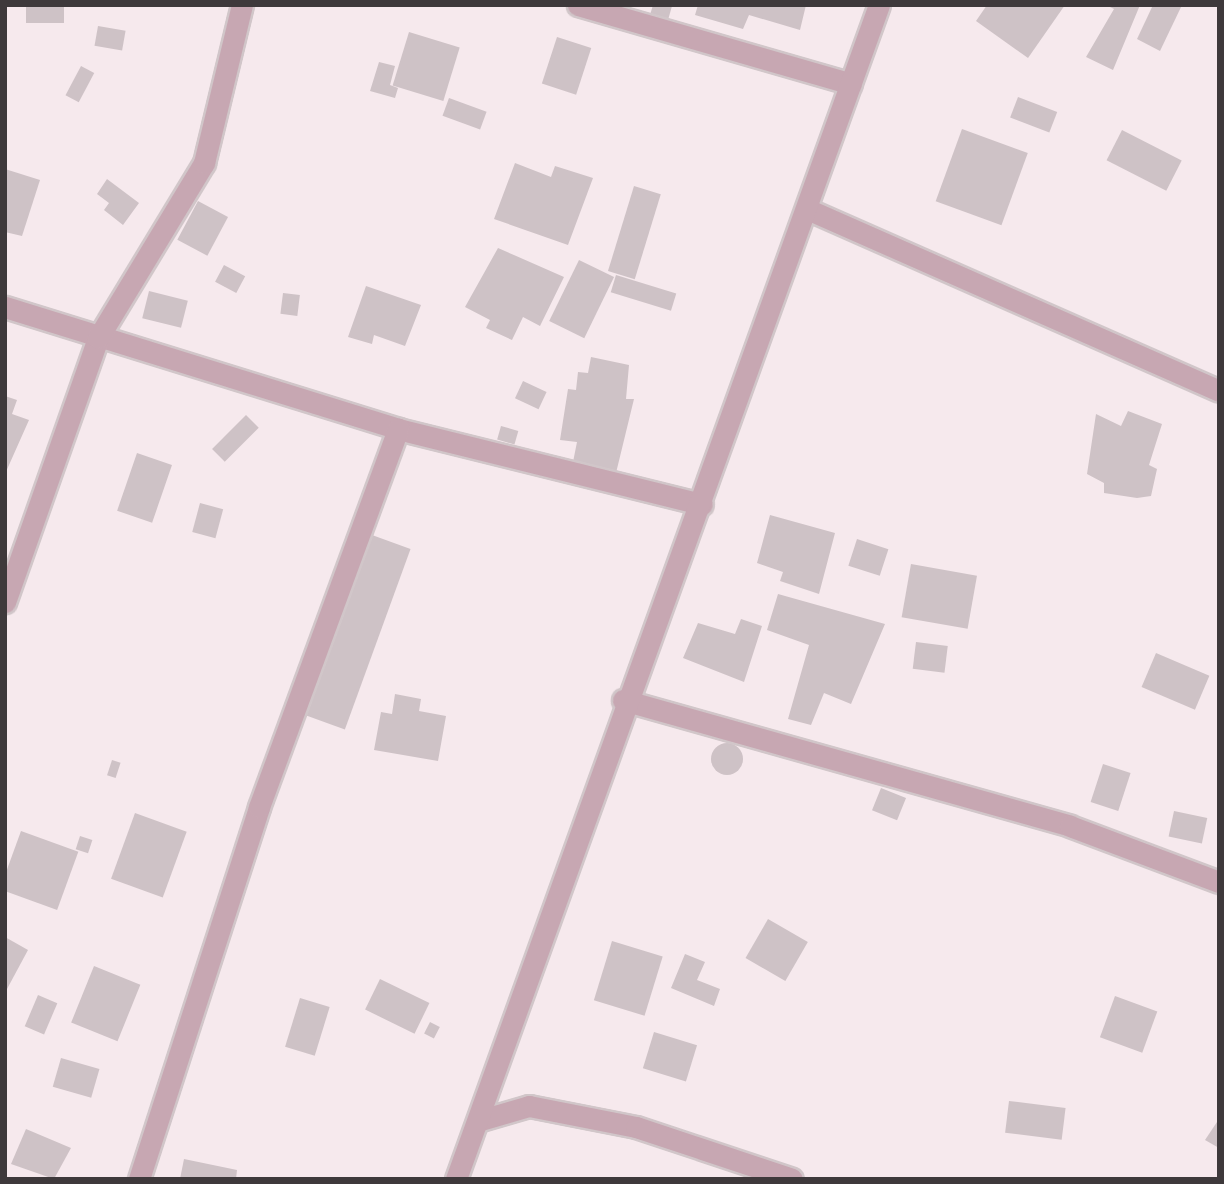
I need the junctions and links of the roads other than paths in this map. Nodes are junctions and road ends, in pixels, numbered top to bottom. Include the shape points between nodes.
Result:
1 (242, 5) edge
2 (579, 5) edge
3 (879, 5) edge
4 (851, 84) junction
5 (807, 209) junction
6 (5, 307) edge
7 (99, 338) junction
8 (1219, 391) edge
9 (398, 429) junction
10 (702, 504) junction
11 (5, 602) edge
12 (623, 700) junction
13 (1219, 882) edge
14 (481, 1120) junction
15 (139, 1179) edge
16 (456, 1179) edge
17 (792, 1179) edge

1 - 7 street via 204,163
2 - 4 street
3 - 4 street
4 - 5 street
5 - 8 street
5 - 10 street
6 - 7 street
7 - 9 street
7 - 11 street
9 - 10 street
9 - 15 street via 259,807
10 - 12 street
12 - 13 street via 1070,825
12 - 14 street
14 - 16 street
14 - 17 street via 528,1106 636,1127

